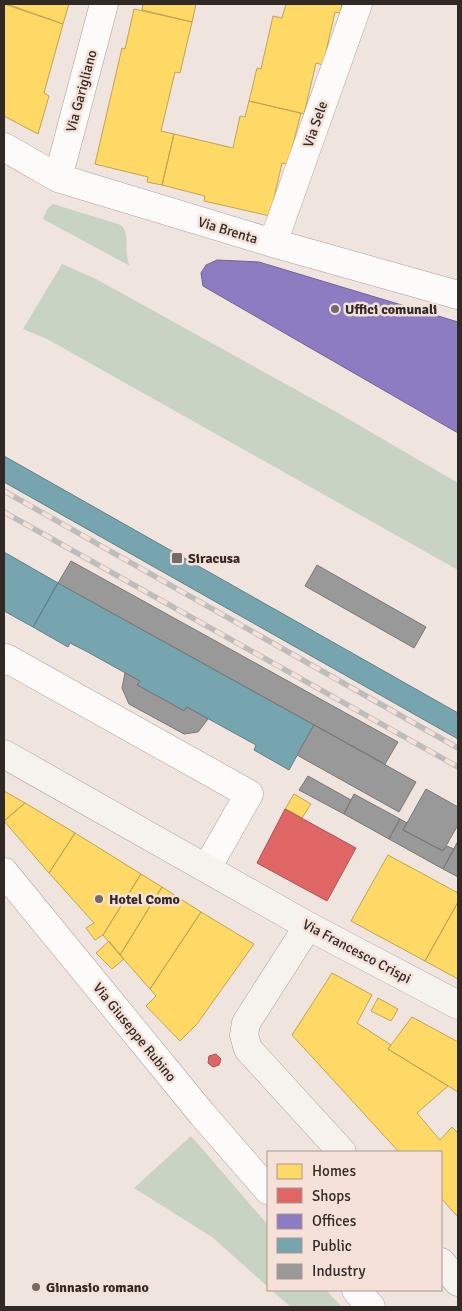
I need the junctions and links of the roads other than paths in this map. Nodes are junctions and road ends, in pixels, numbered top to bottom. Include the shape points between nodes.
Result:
1 (104, 4) edge
2 (358, 4) edge
3 (4, 147) edge
4 (58, 178) junction
5 (273, 244) junction
6 (458, 295) edge
7 (4, 661) edge
8 (4, 754) edge
9 (207, 868) junction
10 (4, 872) edge
11 (308, 926) junction
12 (458, 1005) edge
13 (341, 1151) edge
14 (267, 1189) edge
15 (442, 1263) edge
16 (458, 1282) edge
17 (357, 1291) edge
18 (371, 1307) edge

1 - 4 street, Via Garigliano
2 - 5 street, Via Sele
3 - 4 street, Via Brenta
4 - 5 street, Via Brenta
5 - 6 street, Via Brenta
7 - 9 street via 6,658 248,794
8 - 9 main road, Via Francesco Crispi
9 - 11 main road, Via Francesco Crispi
10 - 14 street, Via Giuseppe Rubino
11 - 12 main road, Via Francesco Crispi
11 - 13 main road via 246,1023 244,1035 248,1049
15 - 16 main road
17 - 18 street

